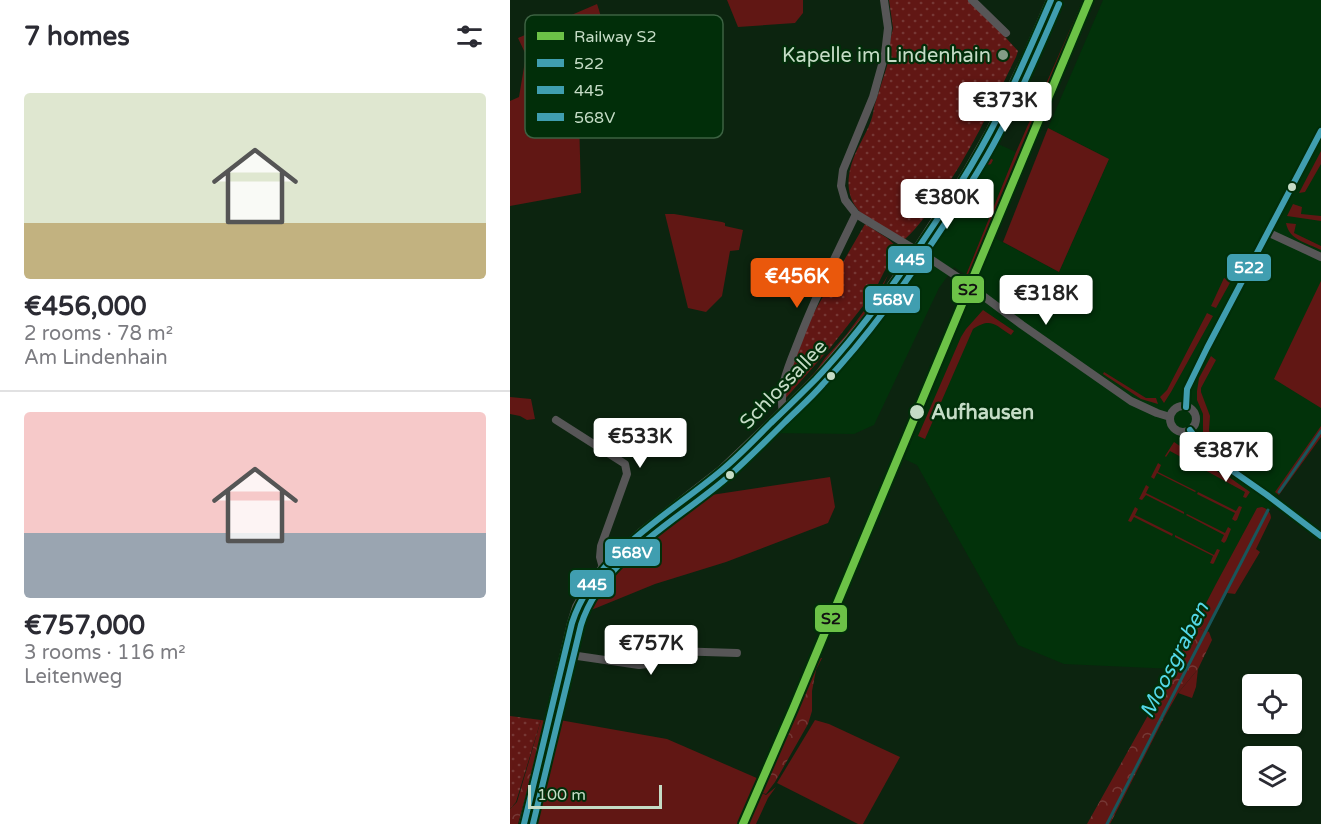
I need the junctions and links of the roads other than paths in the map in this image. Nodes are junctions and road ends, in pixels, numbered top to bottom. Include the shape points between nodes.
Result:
1 (885, 0) edge
2 (972, 0) edge
3 (1051, 0) edge
4 (1006, 33) dead end
5 (1321, 131) edge
6 (856, 214) junction
7 (1268, 232) junction
8 (916, 251) junction
9 (1321, 257) edge
10 (1186, 407) junction
11 (783, 412) junction
12 (1170, 417) junction
13 (556, 420) dead end
14 (1191, 430) junction
15 (1321, 536) edge
16 (603, 568) junction
17 (737, 653) dead end
18 (564, 654) junction
19 (524, 824) edge

1 - 6 street via 885,54 873,97 843,170 845,200
2 - 4 street
3 - 8 main road, Schlossallee via 990,132
5 - 7 street
6 - 8 street
6 - 11 street via 813,302 785,375
7 - 9 street
7 - 10 street via 1187,389
8 - 11 main road, Schlossallee via 873,312
8 - 12 street via 1131,401
10 - 12 street via 1175,409
10 - 14 street via 1196,417
11 - 16 main road, Schlossallee via 722,470
12 - 14 street via 1175,430
13 - 16 street via 627,468 601,546
14 - 15 street via 1207,453
16 - 18 main road, Schlossallee via 578,607
17 - 18 street via 673,651 639,665
18 - 19 main road, Schlossallee

